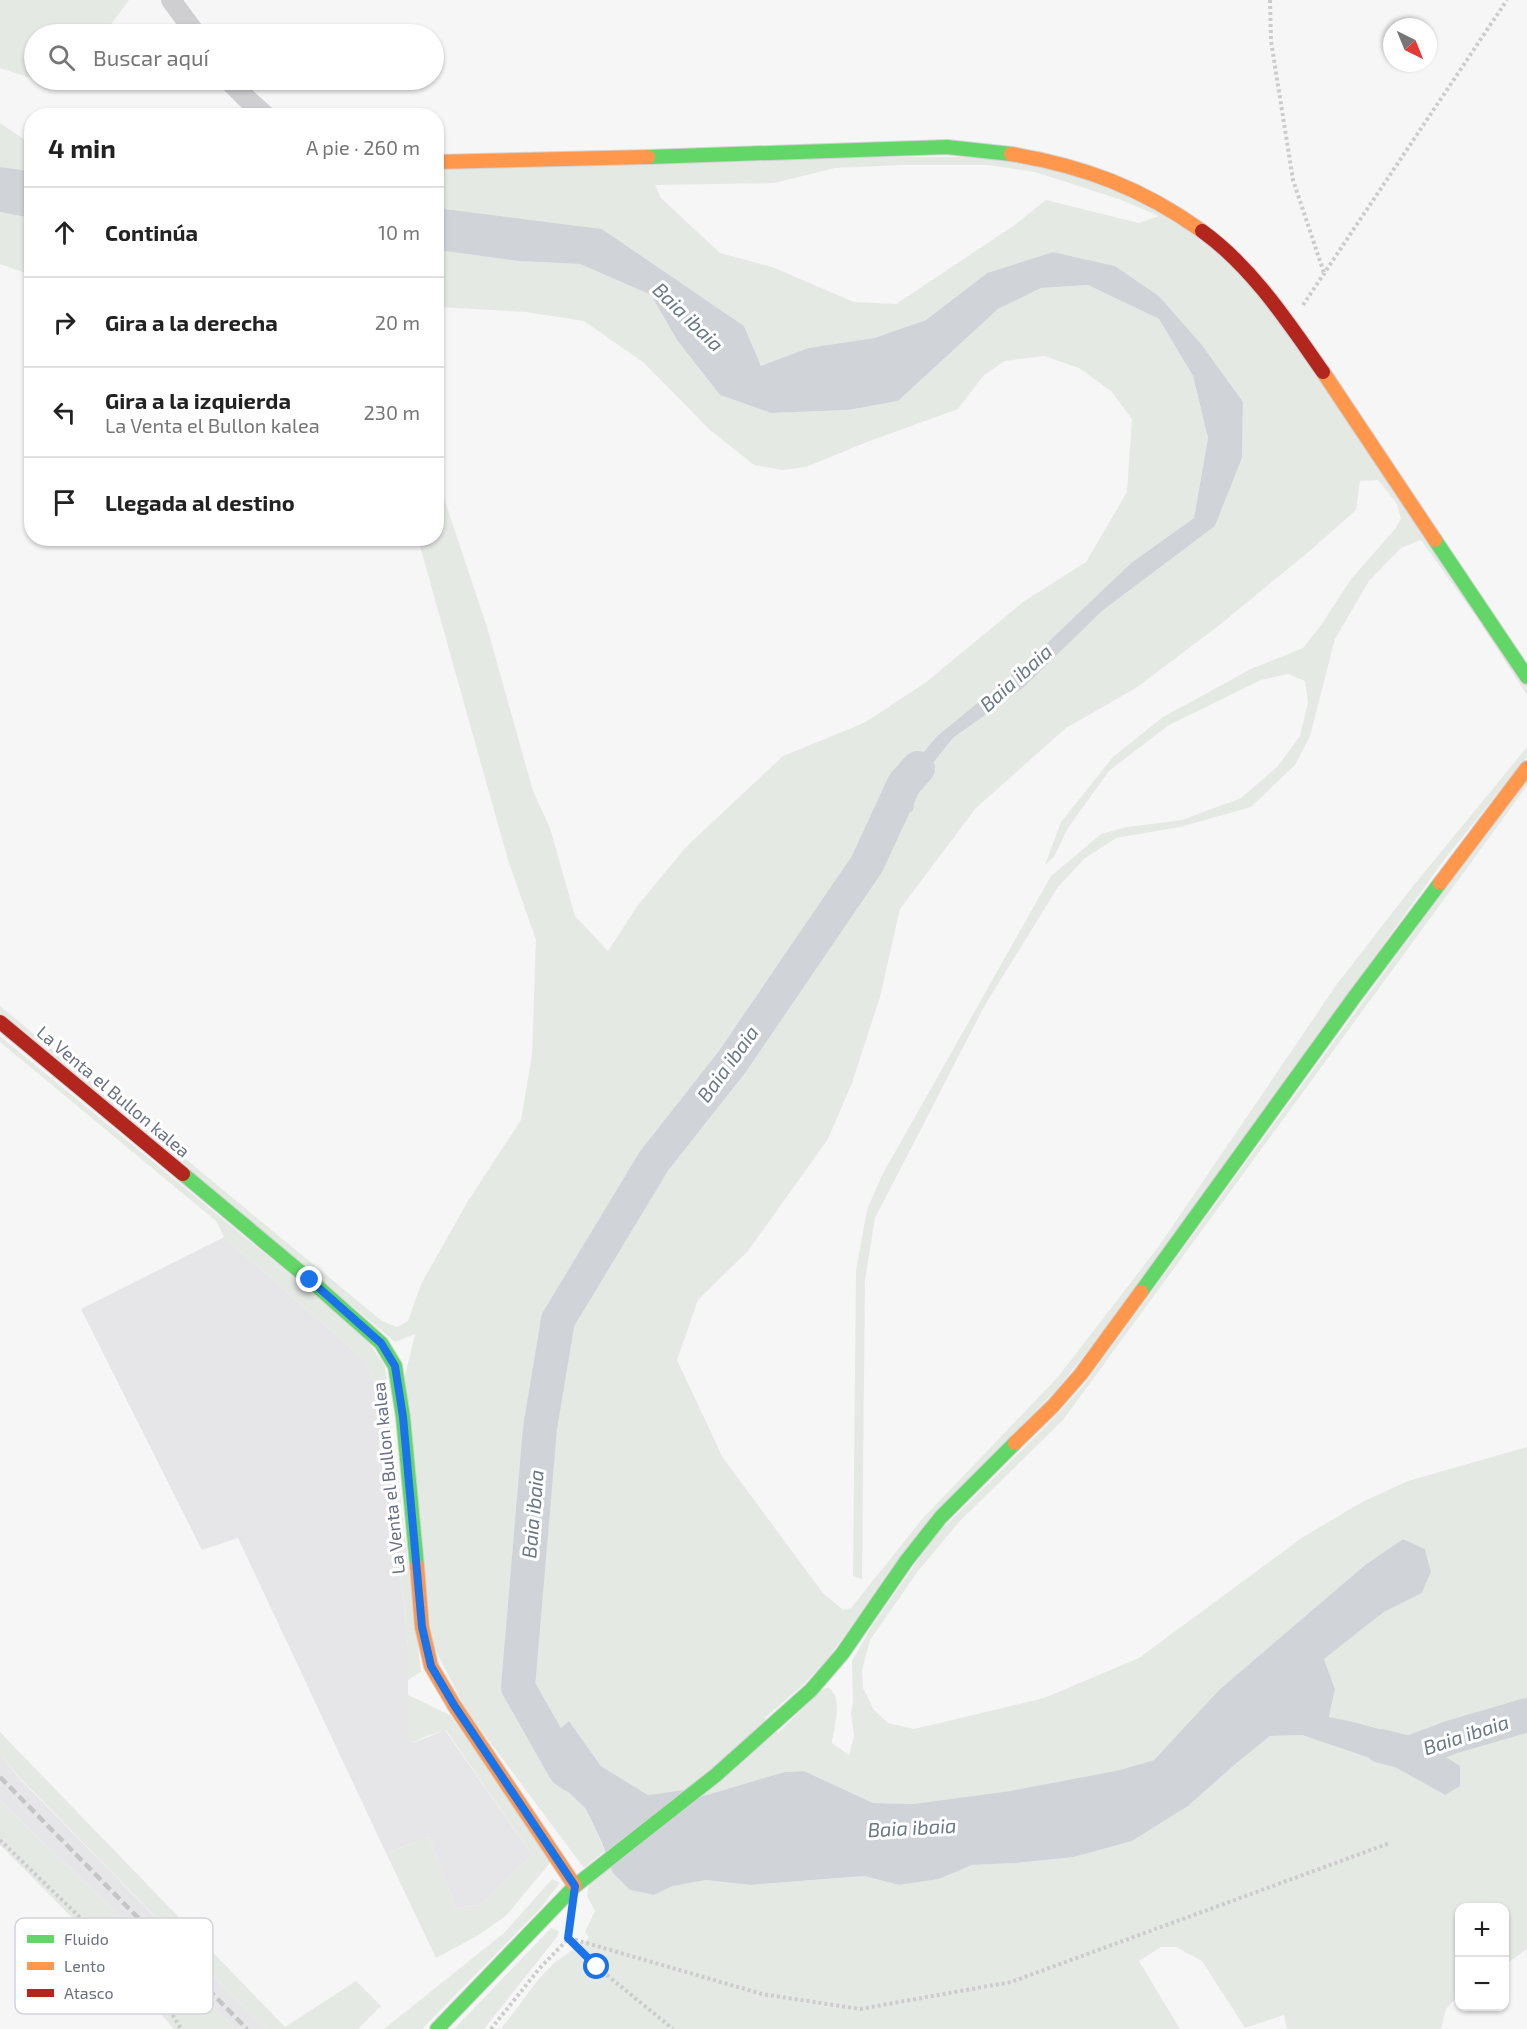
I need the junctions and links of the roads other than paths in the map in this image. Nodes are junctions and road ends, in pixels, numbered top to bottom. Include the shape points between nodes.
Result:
1 (171, 0) edge
2 (189, 24) edge
3 (237, 90) edge
4 (257, 108) edge
5 (444, 162) edge
6 (1527, 677) edge
7 (1527, 768) edge
8 (0, 1022) edge
9 (575, 1886) junction
10 (437, 2029) edge

1 - 2 street
3 - 4 street
5 - 6 street via 947,147 1024,155 1127,186 1166,207 1219,244 1241,266 1289,325 1353,416
7 - 9 street via 1353,999 1081,1374 941,1517 812,1690 716,1775
8 - 9 street, La Venta el Bullon kalea via 381,1343 397,1376 422,1627 431,1666
9 - 10 street

